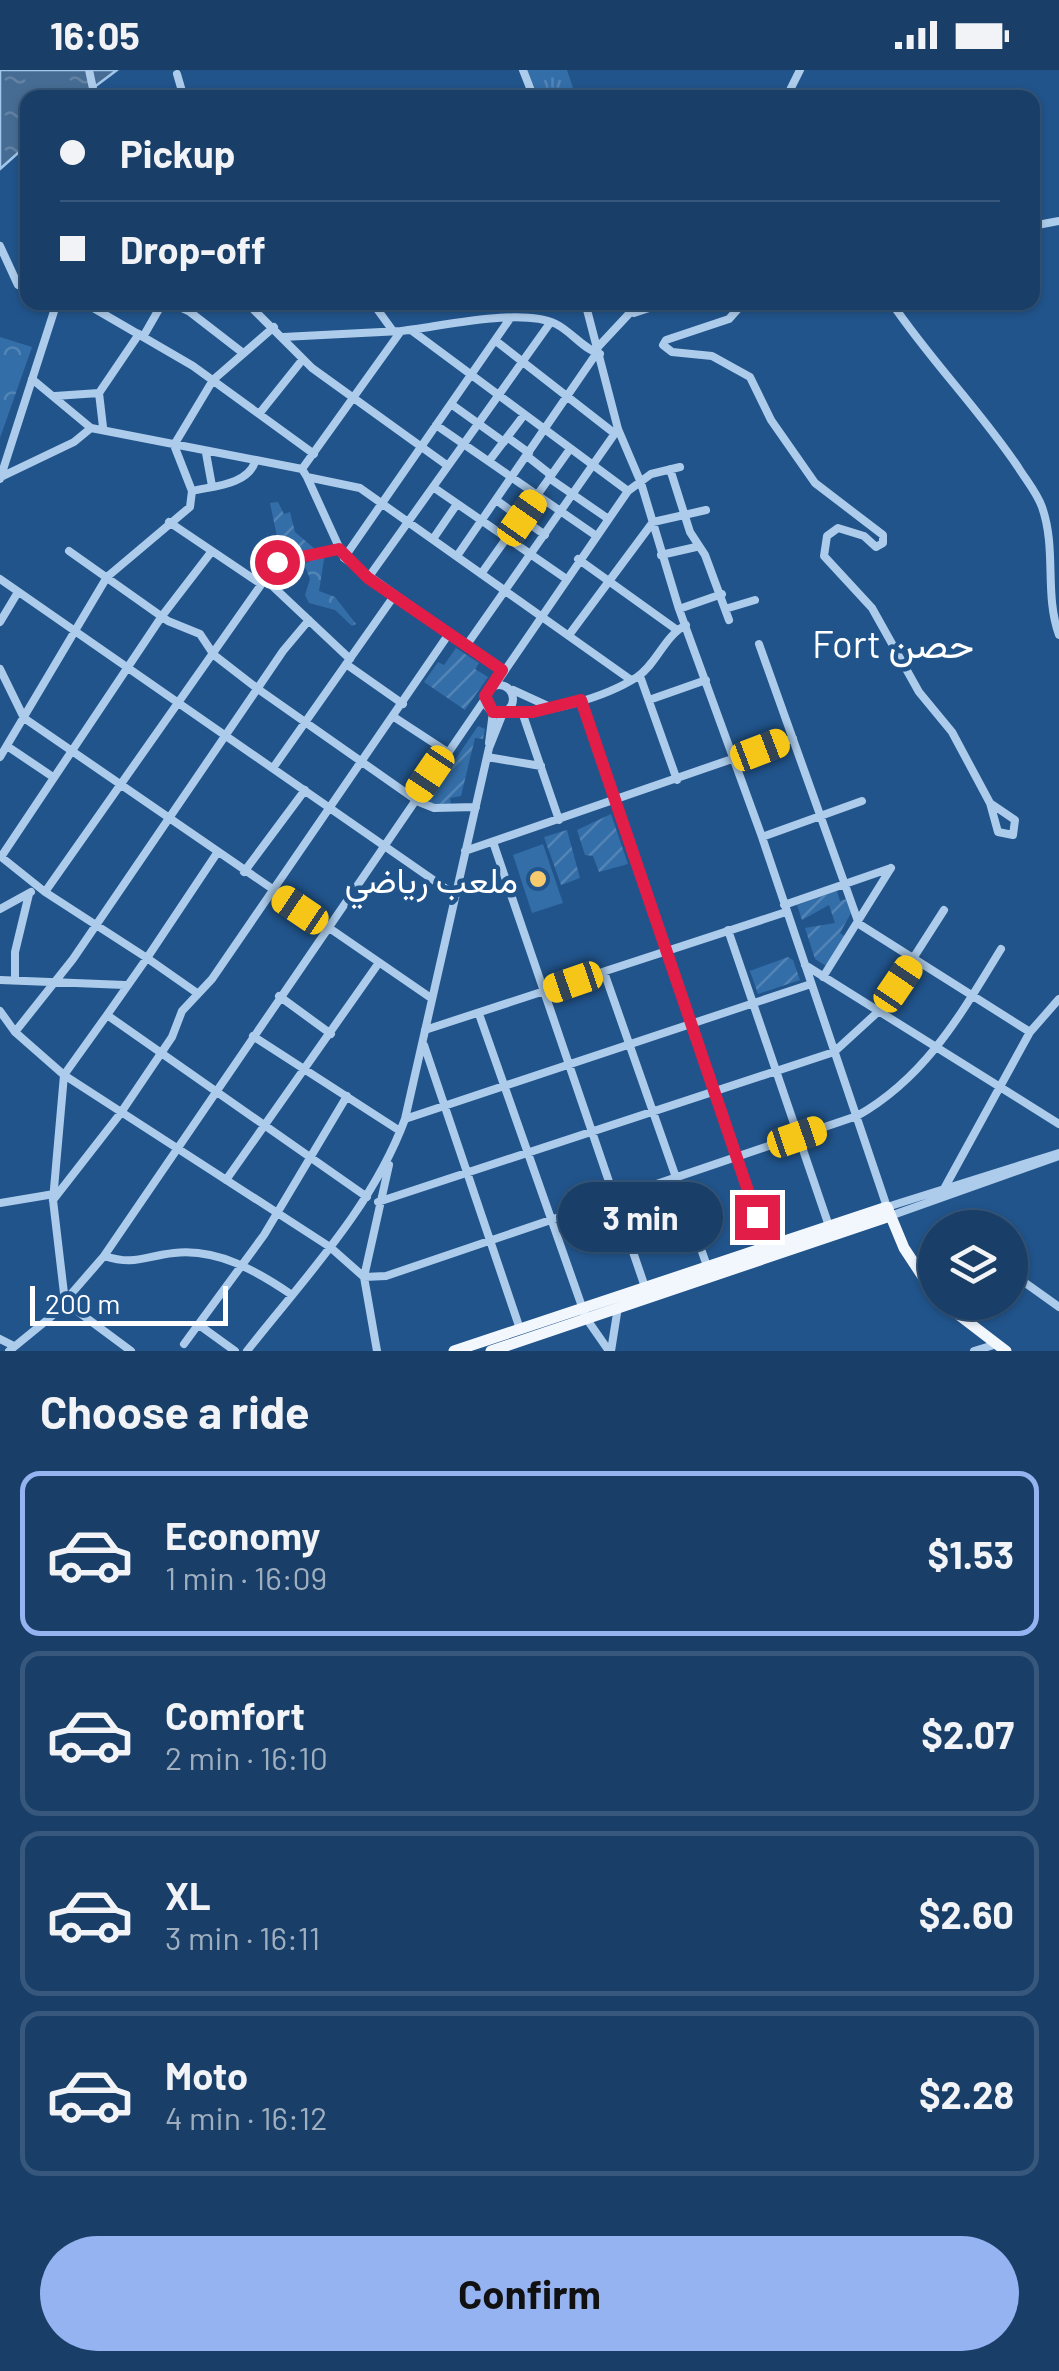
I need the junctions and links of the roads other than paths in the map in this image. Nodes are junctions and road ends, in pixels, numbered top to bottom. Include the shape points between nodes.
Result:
1 (177, 74) dead end
2 (182, 90) edge
3 (0, 246) edge
4 (20, 286) edge
5 (54, 310) edge
6 (97, 310) edge
7 (160, 310) edge
8 (185, 310) edge
9 (255, 310) edge
10 (380, 310) edge
11 (587, 310) edge
12 (633, 310) edge
13 (642, 310) edge
14 (737, 310) edge
15 (897, 310) edge
16 (630, 314) junction
17 (509, 320) junction
18 (550, 322) junction
19 (274, 328) junction
20 (402, 331) junction
21 (141, 336) junction
22 (283, 337) junction
23 (496, 341) junction
24 (243, 352) junction
25 (598, 352) junction
26 (302, 360) junction
27 (523, 362) junction
28 (471, 375) junction
29 (32, 379) junction
30 (213, 380) junction
31 (99, 393) junction
32 (499, 395) junction
33 (55, 396) junction
34 (570, 396) junction
35 (354, 398) junction
36 (452, 404) junction
37 (259, 414) junction
38 (524, 415) junction
39 (436, 424) junction
40 (478, 424) junction
41 (103, 427) junction
42 (91, 428) junction
43 (545, 431) junction
44 (616, 431) junction
45 (505, 440) junction
46 (464, 444) junction
47 (174, 445) junction
48 (421, 447) junction
49 (570, 449) junction
50 (206, 453) junction
51 (314, 454) junction
52 (528, 454) junction
53 (255, 462) junction
54 (488, 462) junction
55 (448, 466) junction
56 (592, 466) junction
57 (305, 473) junction
58 (550, 476) junction
59 (0, 478) edge
60 (512, 478) junction
61 (641, 483) junction
62 (212, 486) junction
63 (433, 488) junction
64 (192, 491) junction
65 (628, 491) junction
66 (573, 494) junction
67 (537, 496) junction
68 (496, 500) junction
69 (382, 503) junction
70 (457, 504) junction
71 (706, 510) dead end
72 (561, 512) junction
73 (685, 514) junction
74 (522, 518) junction
75 (608, 518) junction
76 (482, 521) junction
77 (169, 522) junction
78 (409, 522) junction
79 (653, 522) junction
80 (545, 534) junction
81 (595, 535) junction
82 (507, 538) junction
83 (434, 539) junction
84 (696, 547) junction
85 (339, 549) junction
86 (69, 551) dead end
87 (212, 551) junction
88 (531, 555) junction
89 (661, 555) junction
90 (457, 556) junction
91 (344, 558) junction
92 (578, 559) junction
93 (481, 574) junction
94 (107, 577) junction
95 (368, 578) junction
96 (565, 578) junction
97 (0, 579) edge
98 (607, 580) junction
99 (263, 582) junction
100 (506, 590) junction
101 (18, 592) junction
102 (722, 594) junction
103 (394, 596) junction
104 (755, 600) dead end
105 (726, 609) junction
106 (679, 610) junction
107 (1055, 610) edge
108 (540, 614) junction
109 (162, 616) junction
110 (310, 620) junction
111 (729, 620) dead end
112 (0, 622) edge
113 (681, 627) junction
114 (75, 628) junction
115 (448, 635) junction
116 (569, 635) junction
117 (1059, 635) edge
118 (758, 644) dead end
119 (466, 646) junction
120 (214, 654) junction
121 (348, 661) junction
122 (128, 666) junction
123 (0, 669) edge
124 (502, 670) junction
125 (636, 678) junction
126 (706, 680) junction
127 (494, 685) junction
128 (10, 688) junction
129 (258, 689) junction
130 (511, 689) junction
131 (0, 694) edge
132 (485, 699) junction
133 (581, 700) junction
134 (649, 700) junction
135 (180, 702) junction
136 (402, 704) junction
137 (554, 709) junction
138 (499, 711) junction
139 (522, 712) junction
140 (394, 716) junction
141 (24, 718) junction
142 (472, 720) junction
143 (306, 722) junction
144 (226, 734) junction
145 (792, 738) junction
146 (7, 746) junction
147 (446, 751) junction
148 (70, 752) junction
149 (488, 752) junction
150 (0, 757) edge
151 (735, 760) junction
152 (364, 761) junction
153 (540, 766) junction
154 (274, 768) junction
155 (53, 777) junction
156 (677, 780) junction
157 (120, 784) junction
158 (305, 790) junction
159 (414, 798) junction
160 (615, 801) junction
161 (862, 801) dead end
162 (990, 803) dead end
163 (476, 807) junction
164 (332, 809) junction
165 (820, 815) junction
166 (168, 820) junction
167 (559, 820) junction
168 (762, 837) junction
169 (493, 842) junction
170 (382, 845) junction
171 (465, 851) junction
172 (217, 853) junction
173 (0, 857) edge
174 (244, 872) junction
175 (844, 881) junction
176 (42, 890) junction
177 (274, 892) junction
178 (28, 894) junction
179 (455, 895) junction
180 (785, 908) junction
181 (0, 909) edge
182 (944, 910) dead end
183 (859, 924) junction
184 (96, 926) junction
185 (328, 929) junction
186 (728, 930) junction
187 (1001, 948) dead end
188 (664, 950) junction
189 (146, 958) junction
190 (915, 958) junction
191 (378, 964) junction
192 (805, 966) junction
193 (604, 972) junction
194 (823, 976) junction
195 (15, 979) junction
196 (0, 980) edge
197 (54, 984) junction
198 (811, 984) junction
199 (126, 985) junction
200 (542, 992) junction
201 (197, 993) junction
202 (279, 996) junction
203 (972, 996) junction
204 (431, 998) junction
205 (1059, 998) edge
206 (751, 1002) junction
207 (880, 1010) junction
208 (0, 1011) edge
209 (478, 1014) junction
210 (106, 1015) junction
211 (690, 1023) junction
212 (425, 1030) junction
213 (15, 1032) junction
214 (1030, 1032) junction
215 (331, 1034) junction
216 (253, 1036) junction
217 (422, 1040) junction
218 (628, 1044) junction
219 (939, 1049) junction
220 (162, 1052) junction
221 (834, 1052) junction
222 (566, 1064) junction
223 (307, 1070) junction
224 (776, 1070) junction
225 (64, 1075) junction
226 (504, 1085) junction
227 (998, 1085) junction
228 (215, 1089) junction
229 (712, 1091) junction
230 (347, 1096) junction
231 (442, 1106) junction
232 (651, 1111) junction
233 (120, 1114) junction
234 (857, 1116) junction
235 (404, 1119) junction
236 (1059, 1124) edge
237 (264, 1126) junction
238 (400, 1132) junction
239 (589, 1132) junction
240 (797, 1137) junction
241 (176, 1148) junction
242 (393, 1150) junction
243 (526, 1152) junction
244 (1059, 1155) edge
245 (308, 1156) junction
246 (735, 1158) junction
247 (465, 1173) junction
248 (674, 1178) junction
249 (226, 1180) junction
250 (945, 1187) junction
251 (53, 1197) junction
252 (366, 1197) junction
253 (612, 1198) junction
254 (378, 1202) junction
255 (0, 1203) edge
256 (274, 1211) junction
257 (889, 1211) junction
258 (549, 1218) junction
259 (829, 1226) junction
260 (486, 1239) junction
261 (768, 1246) junction
262 (330, 1247) junction
263 (104, 1256) junction
264 (918, 1261) edge
265 (242, 1265) junction
266 (707, 1266) junction
267 (364, 1277) junction
268 (1028, 1285) edge
269 (644, 1287) junction
270 (292, 1295) junction
271 (65, 1302) junction
272 (618, 1307) junction
273 (1059, 1307) edge
274 (584, 1313) junction
275 (965, 1320) edge
276 (200, 1325) junction
277 (520, 1329) junction
278 (30, 1337) junction
279 (0, 1339) edge
280 (184, 1344) dead end
281 (11, 1348) edge
282 (1001, 1348) edge
283 (30, 1351) edge
284 (131, 1351) edge
285 (234, 1351) edge
286 (247, 1351) edge
287 (377, 1351) edge
288 (454, 1351) edge
289 (492, 1351) edge
290 (610, 1351) edge
291 (974, 1351) edge

1 - 2 street
3 - 4 street
5 - 29 street
6 - 21 street
7 - 21 street
8 - 24 street
9 - 19 street
10 - 20 street
11 - 25 street
12 - 16 street
13 - 16 street
14 - 162 street via 664,345 672,352 720,358 750,377 815,482 883,535 876,547 838,528 827,536 824,556 872,608
15 - 107 street via 1041,502 1054,556
16 - 25 street
17 - 18 street
17 - 20 street
17 - 23 street
18 - 25 street
18 - 27 street
19 - 22 street
19 - 24 street
20 - 22 street
20 - 28 street
20 - 35 street
21 - 30 street
21 - 31 street
22 - 26 street
23 - 27 street
23 - 28 street
24 - 30 street
25 - 34 street
25 - 44 street
26 - 35 street
26 - 37 street
27 - 32 street
27 - 34 street
28 - 32 street
28 - 36 street
29 - 33 street
29 - 59 street
30 - 37 street
30 - 47 street
31 - 33 street
31 - 41 street
32 - 38 street
32 - 40 street
33 - 42 street
34 - 43 street
34 - 44 street
35 - 48 street
35 - 51 street
36 - 39 street
36 - 40 street
37 - 51 street
38 - 43 street
38 - 45 street
39 - 46 street
39 - 48 street
40 - 45 street
40 - 46 street
41 - 42 street
41 - 47 street
42 - 59 street
43 - 49 street
43 - 52 street
44 - 56 street
44 - 61 street
45 - 52 street
45 - 54 street
46 - 54 street
46 - 55 street
47 - 50 street
47 - 64 street
48 - 55 street
48 - 69 street
49 - 56 street
49 - 58 street
50 - 53 street
50 - 62 street
51 - 57 street
52 - 58 street
52 - 60 street
53 - 57 street
53 - 62 street via 249,474
54 - 60 street
55 - 63 street
56 - 65 street
56 - 66 street
57 - 69 street via 360,488
57 - 85 street
58 - 66 street
58 - 67 street
60 - 67 street
60 - 68 street
61 - 65 street
61 - 73 street via 675,468
61 - 79 street
62 - 64 street
63 - 70 street
63 - 78 street
64 - 77 street via 190,507
65 - 75 street
66 - 72 street
66 - 75 street
67 - 72 street
67 - 74 street
68 - 74 street
68 - 76 street
69 - 78 street
69 - 91 street
70 - 76 street
70 - 83 street
71 - 73 street
72 - 80 street
72 - 81 street
73 - 79 street
73 - 84 street
74 - 80 street
74 - 82 street
75 - 81 street
76 - 82 street
76 - 90 street
77 - 87 street
77 - 94 street
78 - 83 street
78 - 95 street
79 - 89 street
79 - 98 street
80 - 88 street
81 - 92 street
82 - 88 street
82 - 93 street
83 - 90 street
84 - 89 street
84 - 102 street
85 - 91 street
85 - 99 street via 281,560
86 - 94 street
87 - 99 street
87 - 109 street
88 - 96 street
88 - 100 street
89 - 106 street
90 - 93 street
91 - 95 street
92 - 96 street
92 - 98 street
93 - 100 street
94 - 109 street
94 - 114 street
95 - 103 street
96 - 108 street
97 - 101 street
98 - 113 street
98 - 116 street
99 - 110 street
99 - 120 street
100 - 108 street
100 - 119 street
101 - 112 street
101 - 114 street
102 - 105 street
102 - 106 street
103 - 115 street
103 - 121 street
104 - 105 street
105 - 111 street
106 - 113 street
107 - 117 street
108 - 116 street
108 - 124 street
109 - 120 street via 200,634
109 - 122 street
110 - 121 street
110 - 129 street
113 - 125 street
113 - 126 street
114 - 122 street
114 - 141 street
115 - 119 street
115 - 136 street
116 - 125 street
118 - 145 street
119 - 124 street
120 - 129 street
120 - 135 street
121 - 136 street
121 - 143 street
122 - 135 street
122 - 148 street
123 - 128 street
124 - 127 street
125 - 133 street
125 - 134 street
126 - 134 street
126 - 151 street
127 - 130 street
127 - 132 street
128 - 131 street
128 - 141 street
129 - 143 street
129 - 144 street
130 - 137 street
130 - 138 street via 514,703
132 - 138 street
132 - 142 street
133 - 137 street
133 - 160 street
134 - 156 street
135 - 144 street
135 - 157 street
136 - 140 street
137 - 139 street
138 - 139 street
138 - 142 street
138 - 149 street
139 - 153 street
140 - 147 street
140 - 152 street
141 - 146 street
141 - 148 street
142 - 147 street
143 - 152 street
143 - 154 street
144 - 154 street
144 - 166 street
145 - 151 street
145 - 165 street
146 - 150 street
146 - 155 street
147 - 159 street
148 - 155 street
148 - 157 street
149 - 153 street
149 - 163 street
151 - 156 street
151 - 168 street
152 - 159 street
152 - 164 street
153 - 167 street
154 - 158 street
155 - 173 street
156 - 160 street
157 - 166 street
157 - 176 street
158 - 164 street
158 - 174 street
159 - 163 street via 434,808
159 - 170 street
160 - 167 street
160 - 188 street
161 - 165 street
163 - 171 street
164 - 170 street
164 - 177 street
165 - 168 street
165 - 175 street
166 - 172 street
166 - 184 street
167 - 169 street
168 - 180 street
169 - 171 street
169 - 200 street
170 - 179 street
170 - 185 street
171 - 179 street
172 - 174 street
172 - 189 street
173 - 176 street
174 - 177 street
175 - 180 street
175 - 183 street
175 - 183 street via 891,868
176 - 178 street
176 - 184 street
177 - 185 street
177 - 201 street
178 - 181 street
178 - 195 street
179 - 204 street
180 - 186 street
180 - 192 street
182 - 190 street
183 - 190 street
183 - 194 street
184 - 189 street
184 - 197 street
185 - 191 street
185 - 202 street
186 - 188 street
186 - 206 street
187 - 203 street
188 - 193 street
188 - 211 street
189 - 199 street
189 - 201 street
190 - 203 street
190 - 207 street
191 - 204 street
191 - 215 street
192 - 194 street
192 - 198 street
193 - 200 street
193 - 218 street
194 - 207 street
195 - 196 street
195 - 197 street
197 - 199 street
197 - 213 street
198 - 206 street
198 - 221 street
199 - 210 street
200 - 209 street
200 - 222 street
201 - 220 street
202 - 215 street
202 - 216 street
203 - 214 street
203 - 219 street
204 - 212 street
205 - 214 street
206 - 211 street
206 - 224 street
207 - 219 street
207 - 221 street
208 - 213 street
209 - 212 street
209 - 226 street
210 - 220 street
210 - 225 street
211 - 218 street
211 - 229 street
212 - 217 street
213 - 225 street
214 - 227 street
215 - 223 street
216 - 223 street
216 - 228 street
217 - 231 street
217 - 235 street
218 - 222 street
218 - 232 street
219 - 227 street
219 - 234 street
220 - 228 street
220 - 233 street
221 - 224 street
221 - 234 street
222 - 226 street
222 - 239 street
223 - 230 street
223 - 237 street
224 - 229 street
224 - 240 street
225 - 233 street
225 - 251 street
226 - 231 street
226 - 243 street
227 - 236 street
227 - 250 street
228 - 237 street
228 - 241 street
229 - 232 street
229 - 246 street
230 - 238 street
230 - 245 street
231 - 235 street
231 - 247 street
232 - 239 street
232 - 248 street
233 - 241 street
233 - 251 street
234 - 240 street
234 - 257 street
235 - 238 street
237 - 245 street
237 - 249 street
238 - 242 street
239 - 243 street
239 - 253 street
240 - 246 street
240 - 259 street
241 - 249 street
241 - 263 street
242 - 252 street
242 - 254 street
243 - 247 street
243 - 258 street
244 - 250 street
244 - 257 street
245 - 252 street
245 - 256 street
246 - 248 street
246 - 261 street
247 - 254 street
247 - 260 street
248 - 253 street
248 - 266 street
249 - 256 street
250 - 257 street
251 - 255 street
251 - 271 street
252 - 262 street
253 - 258 street
253 - 269 street
254 - 267 street
256 - 262 street
256 - 265 street
257 - 259 main road
257 - 264 main road
257 - 272 main road
258 - 260 street
258 - 274 street
259 - 261 main road
260 - 267 street via 386,1276
260 - 277 street
261 - 266 main road
262 - 267 street
262 - 270 street
263 - 265 street via 138,1263 179,1252
263 - 271 street
265 - 270 street
265 - 276 street
266 - 269 main road
267 - 287 street
268 - 273 street
269 - 274 main road
270 - 286 street
271 - 278 street
271 - 284 street
272 - 274 main road
272 - 290 street
274 - 277 main road
274 - 289 main road
274 - 290 street
275 - 282 main road
276 - 280 street
276 - 285 street
277 - 288 main road
278 - 281 street
278 - 283 street
279 - 281 street
282 - 291 street

